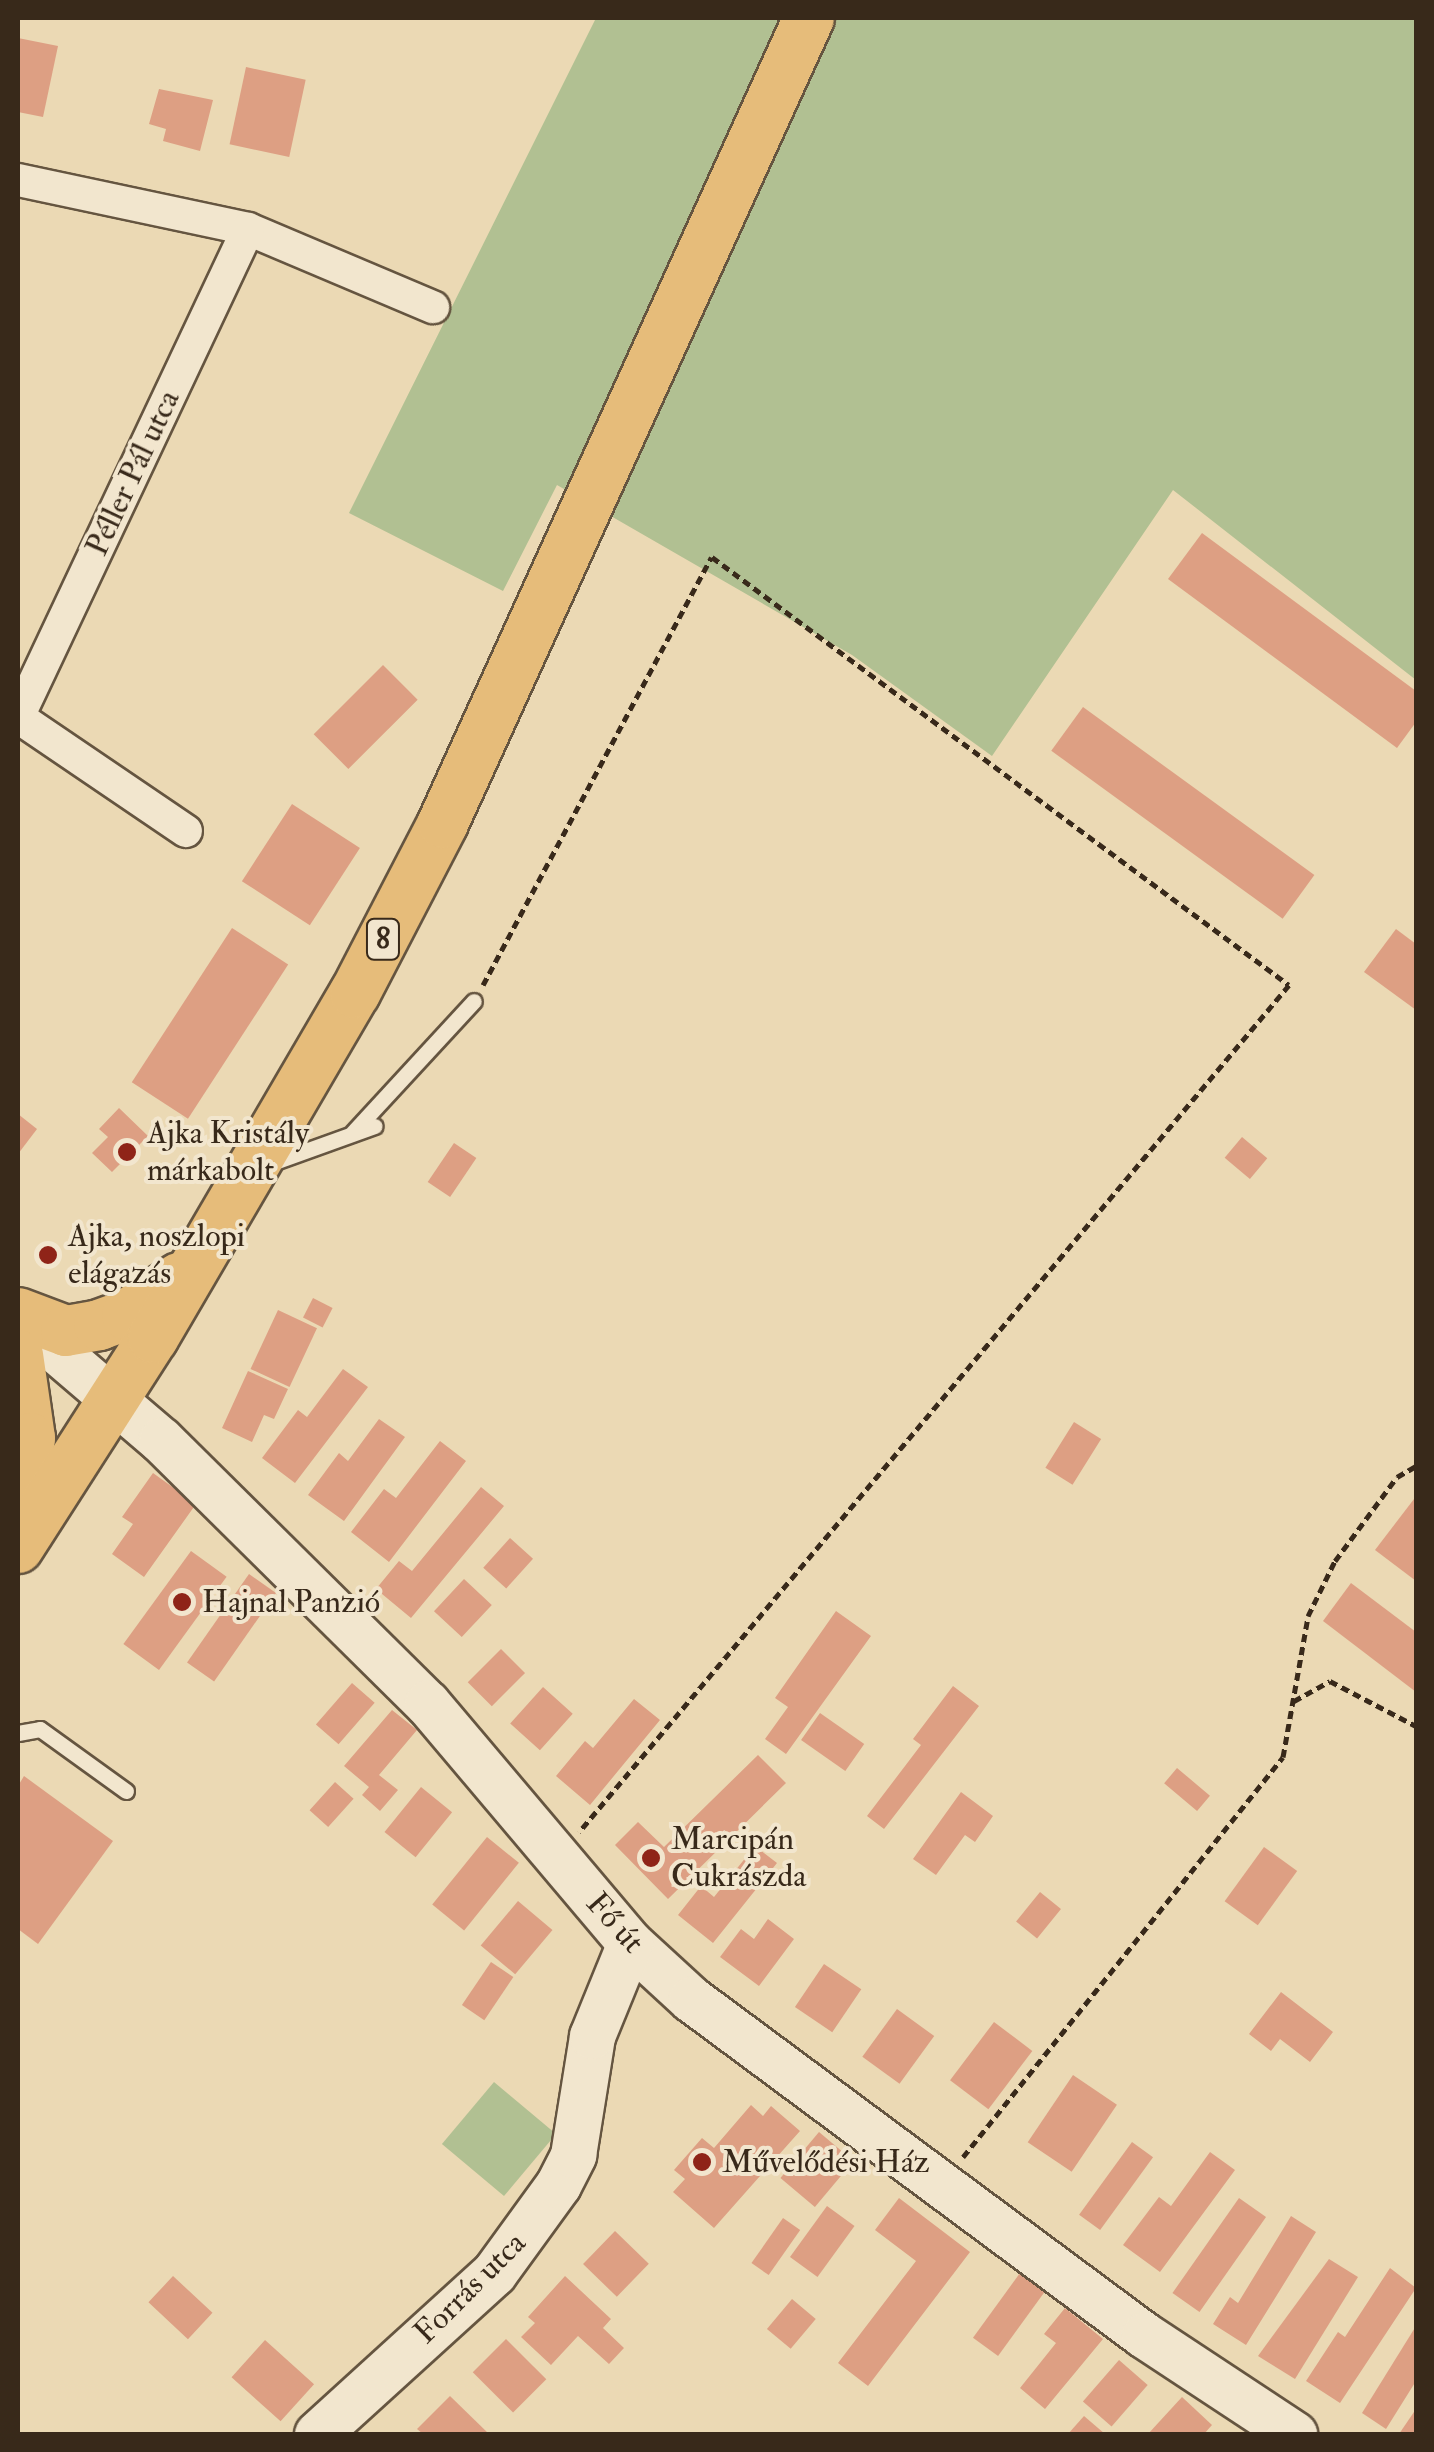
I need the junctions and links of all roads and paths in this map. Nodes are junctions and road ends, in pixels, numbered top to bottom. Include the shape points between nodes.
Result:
1 (809, 18) edge
2 (18, 180) edge
3 (248, 229) junction
4 (433, 306) dead end
5 (18, 717) edge
6 (186, 831) dead end
7 (474, 1001) joint
8 (375, 1126) dead end
9 (353, 1132) junction
10 (251, 1173) junction
11 (192, 1271) junction
12 (18, 1316) edge
13 (18, 1354) edge
14 (115, 1397) junction
15 (1416, 1466) edge
16 (18, 1511) edge
17 (18, 1548) edge
18 (1292, 1703) junction
19 (1416, 1726) edge
20 (18, 1732) edge
21 (126, 1790) dead end
22 (558, 1857) junction
23 (630, 1942) junction
24 (939, 2186) junction
25 (317, 2434) edge
26 (1294, 2434) edge

1 - 10 main road, 8 via 442,823 355,993
2 - 3 street
3 - 4 street
3 - 5 street, Péller Pál utca
5 - 6 street, Péller Pál utca
7 - 9 lane
7 - 22 path via 712,557 1289,985
8 - 9 lane
9 - 10 lane
10 - 11 main road, 8
11 - 12 main road via 127,1315 98,1325 66,1331
11 - 14 main road, 8
12 - 14 main road, Fő út
13 - 16 main road via 30,1438
14 - 17 main road, 8
14 - 22 main road, Fő út via 428,1703
15 - 18 path via 1397,1478 1336,1560 1308,1616
18 - 19 path via 1330,1681
18 - 24 path via 1282,1757
20 - 21 lane via 40,1729
22 - 23 main road, Fő út
23 - 24 main road, Fő út via 691,1999
23 - 25 main road, Forrás utca via 592,2036 573,2155 529,2229 494,2273
24 - 26 main road, Fő út

